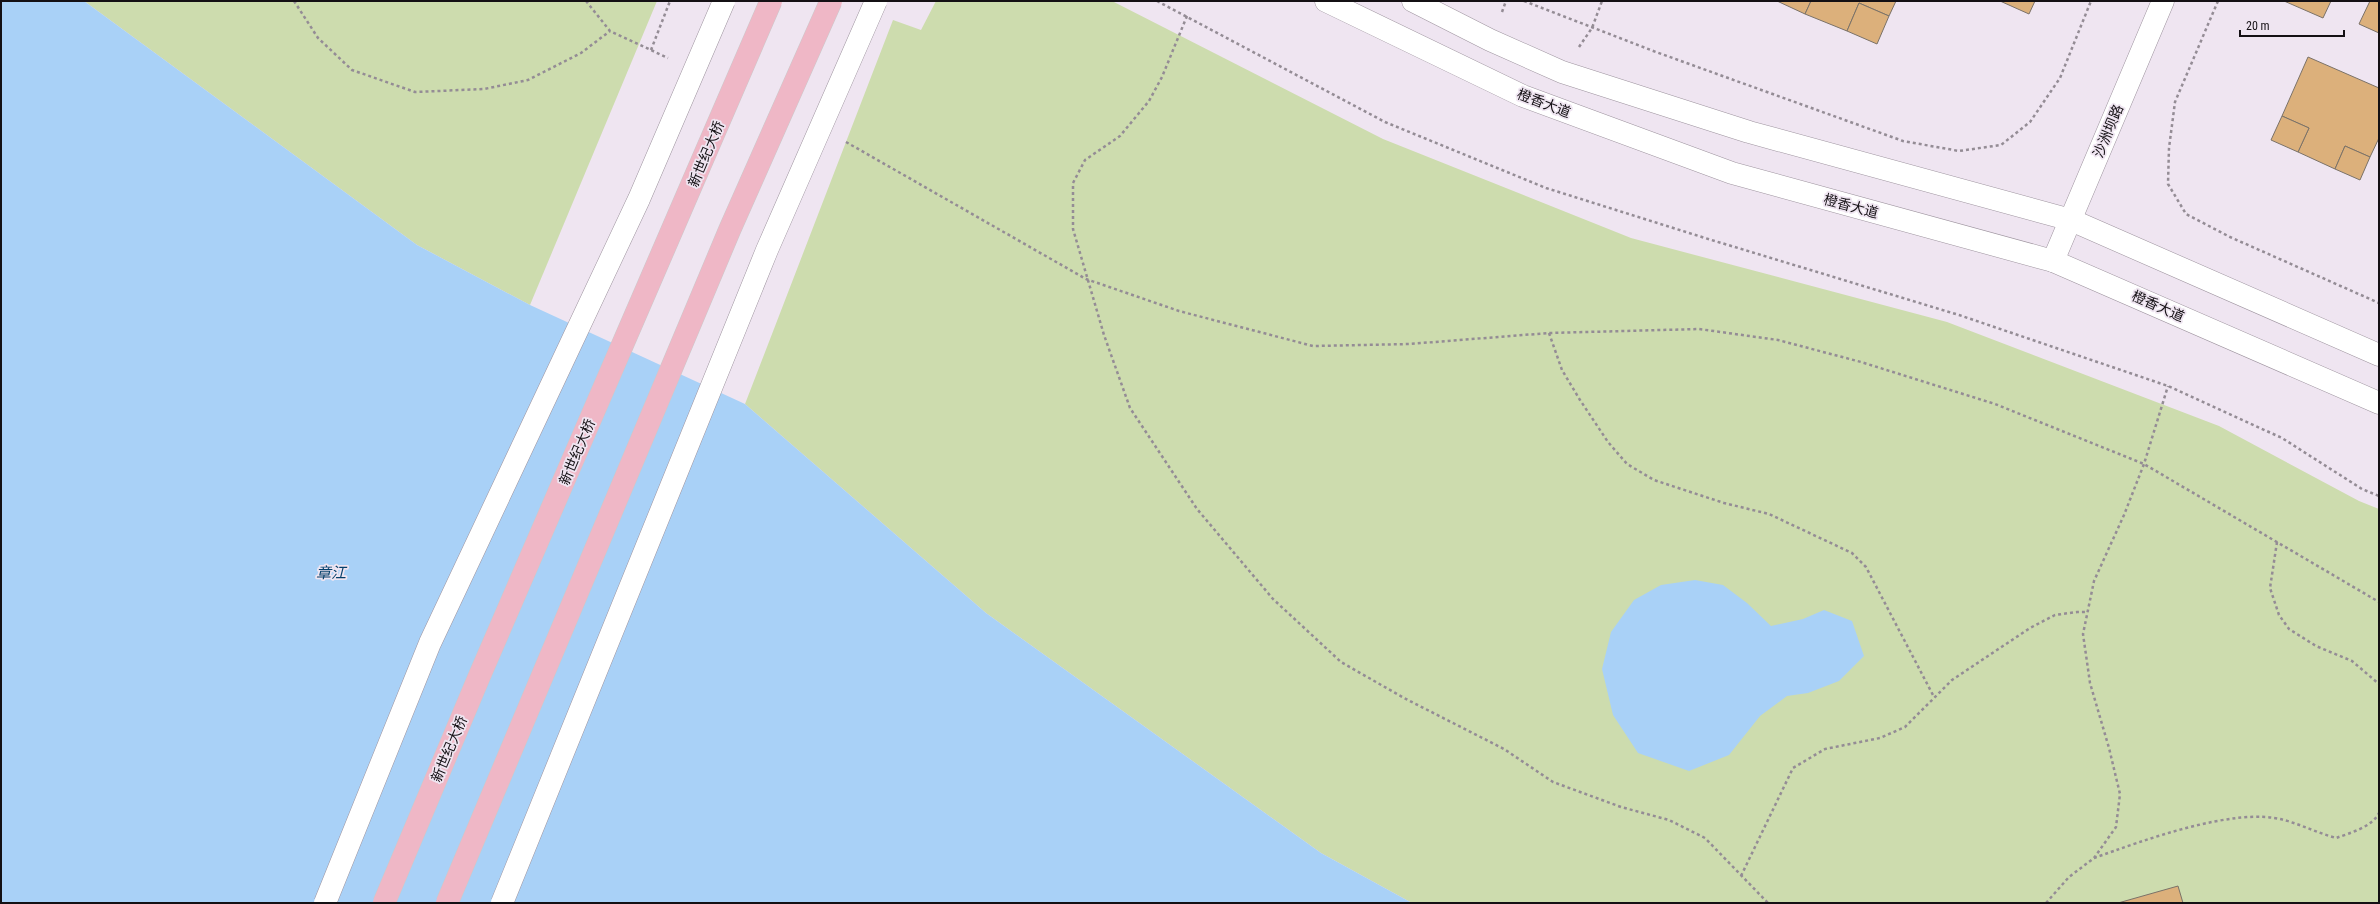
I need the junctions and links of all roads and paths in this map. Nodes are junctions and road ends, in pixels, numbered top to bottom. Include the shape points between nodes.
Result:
1 (294, 1) edge
2 (670, 1) edge
3 (724, 1) edge
4 (771, 1) edge
5 (831, 1) edge
6 (876, 1) edge
7 (1157, 1) edge
8 (1326, 1) edge
9 (1413, 1) edge
10 (1524, 1) edge
11 (1602, 1) edge
12 (2091, 1) edge
13 (2163, 1) edge
14 (2218, 1) edge
15 (1187, 16) junction
16 (1592, 28) junction
17 (610, 31) dead end
18 (651, 50) dead end
19 (1562, 72) junction
20 (840, 138) dead end
21 (2071, 220) junction
22 (2053, 261) junction
23 (1086, 278) junction
24 (2379, 304) edge
25 (1549, 333) junction
26 (2379, 356) edge
27 (2168, 386) junction
28 (2379, 403) edge
29 (2144, 464) junction
30 (2379, 496) edge
31 (2277, 542) junction
32 (2379, 602) edge
33 (2088, 612) junction
34 (2379, 684) edge
35 (1934, 697) junction
36 (2379, 813) edge
37 (2094, 858) junction
38 (1741, 876) junction
39 (325, 903) edge
40 (384, 903) edge
41 (447, 903) edge
42 (502, 903) edge
43 (1768, 903) edge
44 (2046, 903) edge

1 - 17 path via 318,38 352,70 415,92 484,89 528,80 581,53
2 - 18 path
3 - 39 street, bridge via 639,199 430,643
4 - 40 highway, 新世纪大桥, bridge via 485,662
5 - 41 highway, bridge via 730,229
6 - 42 street, bridge via 767,250
7 - 15 path
8 - 22 street, 橙香大道 via 1523,96 1732,173
9 - 19 street via 1490,40
10 - 16 path
11 - 16 path
12 - 16 path via 2060,78 2030,122 2001,145 1959,151 1904,141
13 - 21 street, 沙洲坝路
14 - 24 path via 2175,102 2169,148 2168,184 2186,214 2230,237
15 - 23 path via 1149,101 1120,136 1085,160 1074,183 1074,229
15 - 27 path via 1385,122 1546,188 1959,315
16 - 19 path
19 - 21 street via 1749,132
20 - 23 path
21 - 22 street, 沙洲坝路
21 - 26 street
22 - 28 street, 橙香大道
23 - 25 path via 1179,311 1313,346 1409,344
23 - 38 path via 1130,408 1197,509 1273,599 1341,662 1404,698 1504,749 1553,782 1621,807 1669,820 1705,838
25 - 29 path via 1699,329 1778,340 1861,362 1995,404
25 - 35 path via 1562,370 1608,442 1627,464 1654,480 1724,503 1770,514 1852,554 1866,567
27 - 29 path
27 - 30 path via 2282,438 2362,489
29 - 31 path
29 - 33 path via 2094,581
31 - 32 path
31 - 34 path via 2270,588 2285,625 2316,646 2352,661
33 - 35 path via 2055,615 2030,628 1952,680
33 - 37 path via 2083,634 2090,683 2120,794 2116,827
35 - 38 path via 1905,727 1880,738 1825,749 1793,768
36 - 37 path via 2360,829 2336,838 2284,820 2247,816 2150,838
37 - 44 path via 2070,877
38 - 43 path

